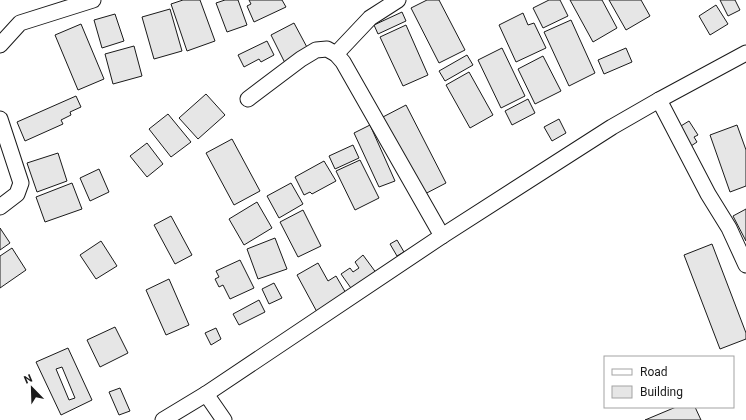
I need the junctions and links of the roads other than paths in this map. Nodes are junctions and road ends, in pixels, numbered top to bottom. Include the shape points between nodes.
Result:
1 (93, 0) edge
2 (398, 0) edge
3 (0, 45) edge
4 (746, 53) edge
5 (336, 54) junction
6 (248, 99) dead end
7 (659, 100) junction
8 (0, 118) edge
9 (0, 207) edge
10 (442, 236) junction
11 (746, 265) edge
12 (206, 394) junction
13 (163, 420) edge
14 (224, 420) edge

1 - 3 street via 20,23
2 - 5 street via 370,18
4 - 7 street
5 - 6 street via 327,49 316,50
5 - 10 street via 343,62
7 - 10 street via 612,127
7 - 11 street
8 - 9 street via 21,183 17,194
10 - 12 street
12 - 13 street
12 - 14 street

